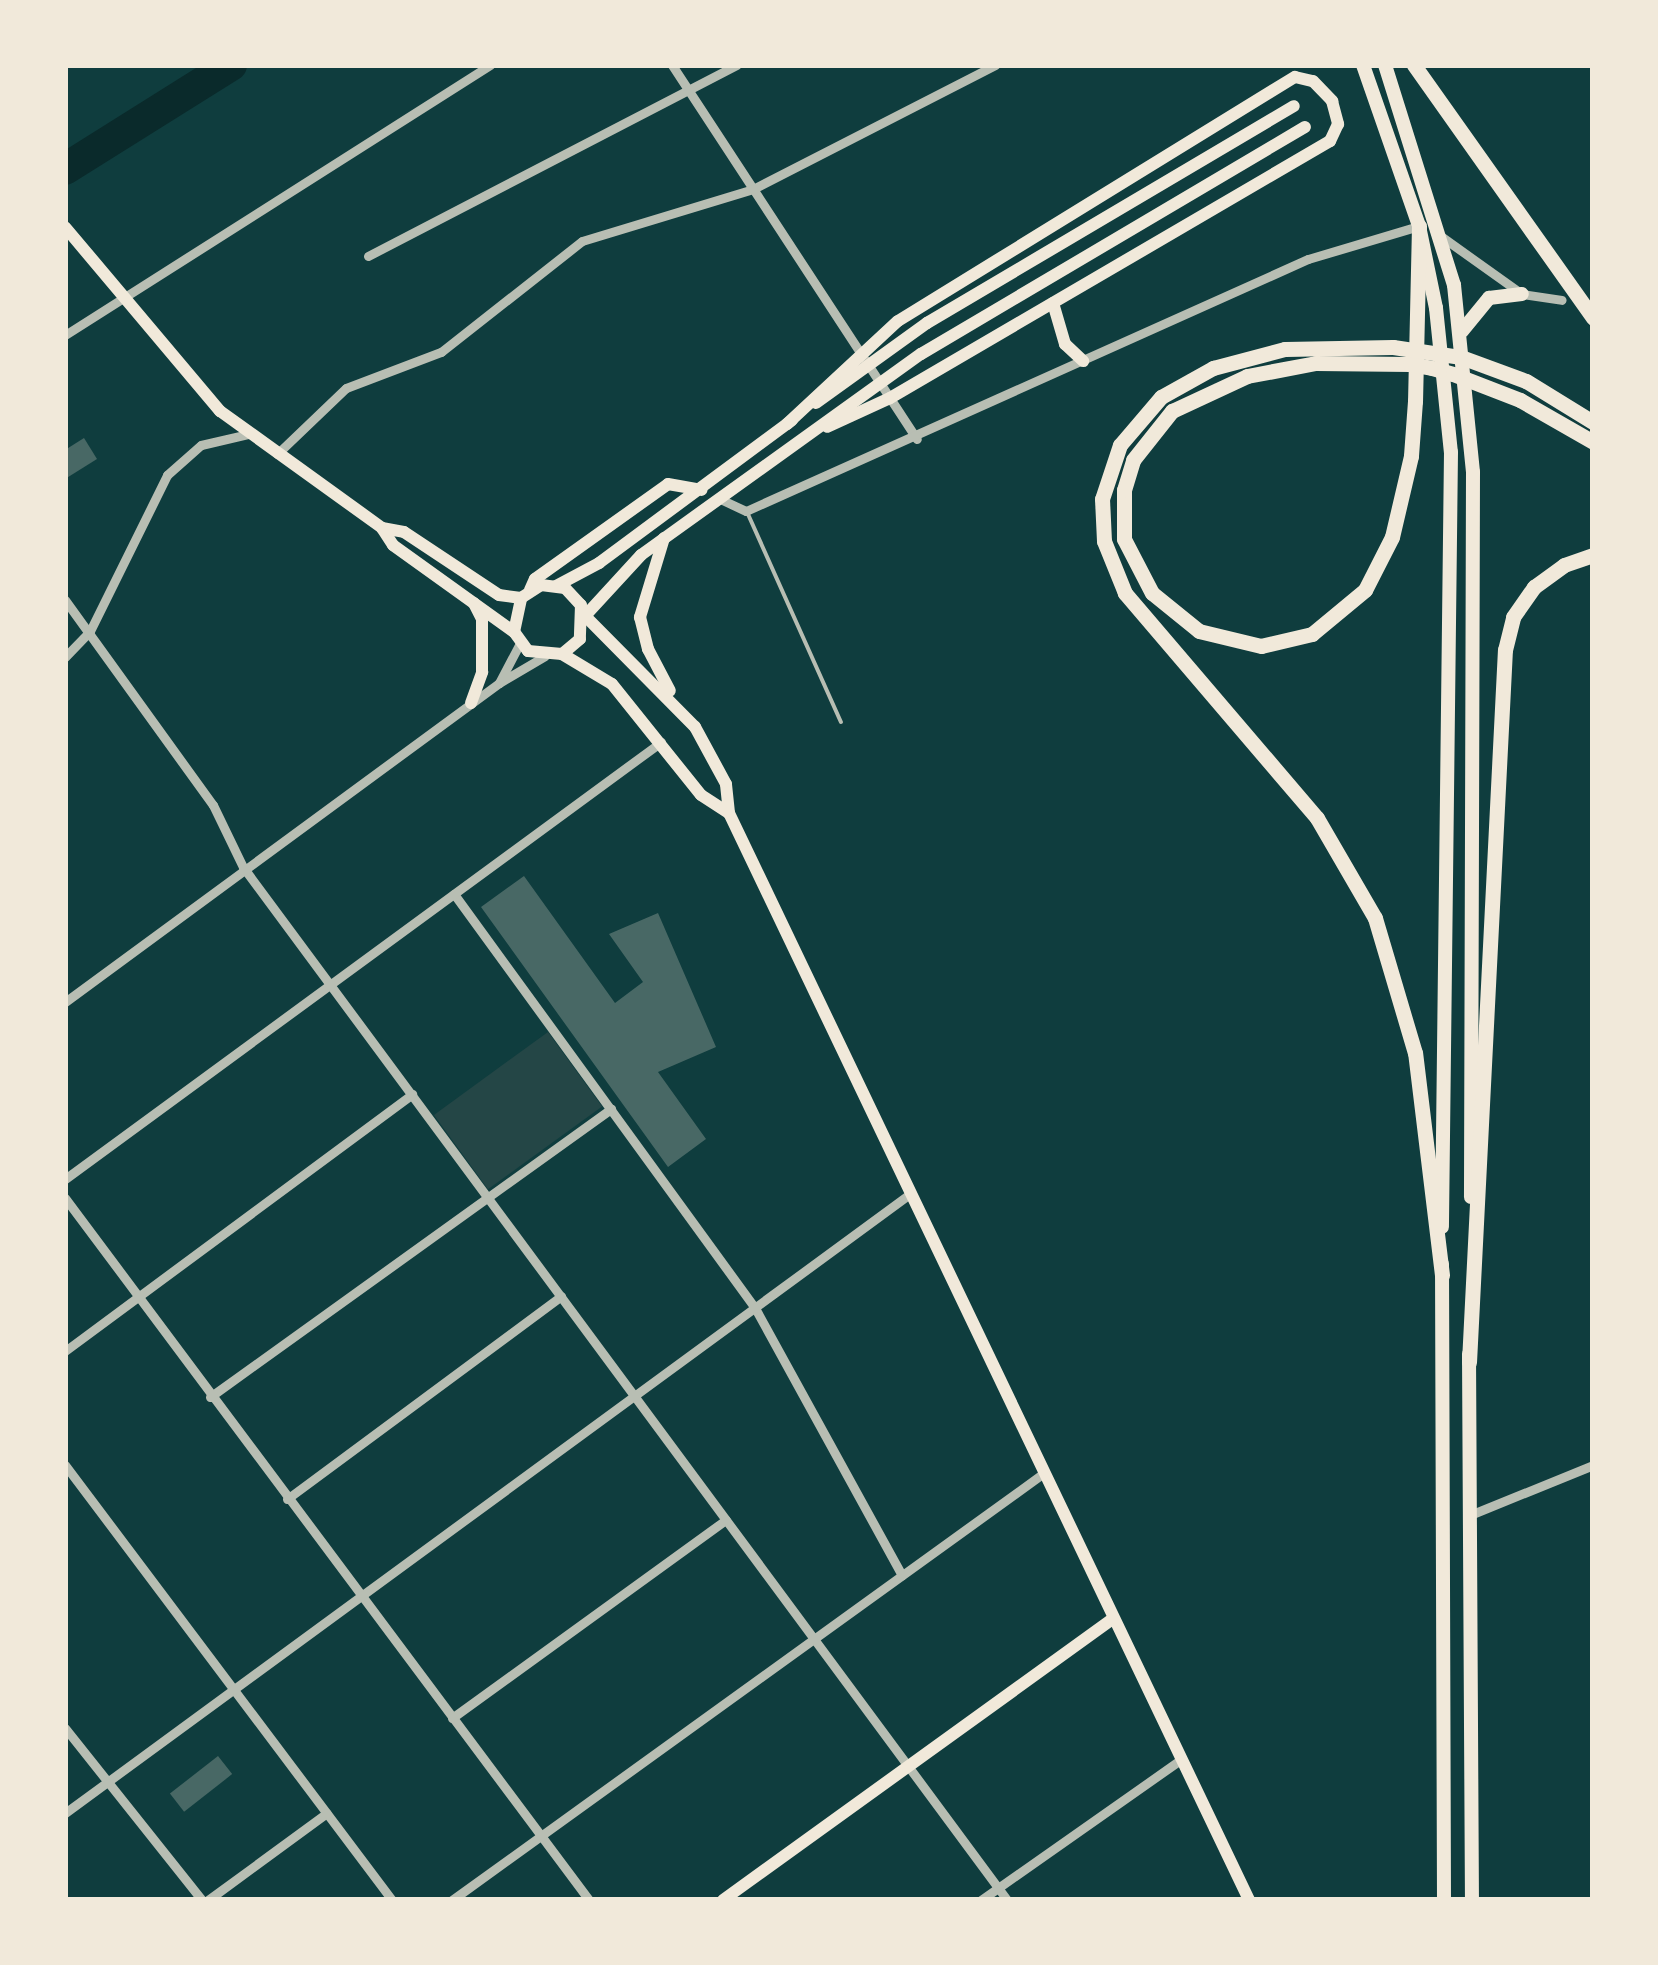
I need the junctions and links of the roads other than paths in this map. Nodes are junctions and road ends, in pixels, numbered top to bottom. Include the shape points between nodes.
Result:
1 (490, 65) edge
2 (672, 65) edge
3 (736, 65) edge
4 (995, 65) edge
5 (1364, 65) edge
6 (1385, 65) edge
7 (1414, 65) edge
8 (688, 90) junction
9 (1294, 106) dead end
10 (1305, 127) dead end
11 (753, 189) junction
12 (1419, 226) junction
13 (65, 228) edge
14 (1442, 237) junction
15 (368, 256) dead end
16 (1522, 294) junction
17 (1562, 300) dead end
18 (126, 301) junction
19 (1053, 303) junction
20 (1593, 318) edge
21 (1462, 331) junction
22 (65, 335) edge
23 (1369, 353) junction
24 (861, 355) junction
25 (1083, 361) junction
26 (889, 397) junction
27 (1593, 422) edge
28 (787, 424) junction
29 (248, 434) junction
30 (916, 439) junction
31 (797, 440) junction
32 (1593, 442) edge
33 (276, 454) junction
34 (701, 490) junction
35 (718, 498) junction
36 (746, 511) junction
37 (382, 528) junction
38 (664, 538) junction
39 (1593, 555) edge
40 (556, 586) junction
41 (525, 594) junction
42 (65, 600) edge
43 (472, 601) junction
44 (585, 616) junction
45 (90, 631) junction
46 (517, 637) junction
47 (562, 654) junction
48 (545, 656) junction
49 (65, 657) edge
50 (499, 683) junction
51 (676, 702) junction
52 (471, 703) junction
53 (841, 722) dead end
54 (661, 742) junction
55 (730, 813) junction
56 (243, 867) junction
57 (454, 894) junction
58 (330, 984) junction
59 (65, 1002) edge
60 (412, 1094) junction
61 (610, 1109) junction
62 (65, 1179) edge
63 (907, 1196) junction
64 (488, 1197) junction
65 (65, 1198) edge
66 (1442, 1275) junction
67 (560, 1296) junction
68 (136, 1298) junction
69 (755, 1308) junction
70 (65, 1352) edge
71 (1469, 1362) junction
72 (634, 1396) junction
73 (210, 1397) junction
74 (65, 1465) edge
75 (1593, 1465) edge
76 (1041, 1475) junction
77 (287, 1499) junction
78 (1470, 1516) junction
79 (726, 1520) junction
80 (902, 1575) junction
81 (360, 1596) junction
82 (1110, 1621) junction
83 (814, 1639) junction
84 (234, 1689) junction
85 (452, 1718) junction
86 (65, 1728) edge
87 (1180, 1760) junction
88 (908, 1766) junction
89 (108, 1782) junction
90 (327, 1812) junction
91 (65, 1813) edge
92 (540, 1836) junction
93 (998, 1888) junction
94 (205, 1900) edge
95 (392, 1900) edge
96 (452, 1900) edge
97 (589, 1900) edge
98 (723, 1900) edge
99 (981, 1900) edge
100 (1007, 1900) edge
101 (1249, 1900) edge
102 (1444, 1900) edge
103 (1472, 1900) edge

1 - 18 street
2 - 8 street
3 - 8 street
4 - 11 street
5 - 12 main road
6 - 14 main road
7 - 20 highway
8 - 11 street
8 - 15 street
9 - 28 main road via 927,323
10 - 31 main road via 920,354
11 - 24 street
11 - 33 street via 582,241 440,352 346,388
12 - 14 street
12 - 23 highway via 1410,456 1392,538 1375,576 1327,626 1278,645 1228,642 1171,612 1136,569 1122,523 1128,474 1150,434 1185,402 1247,376
12 - 25 street via 1308,258
12 - 66 main road via 1451,452
13 - 18 main road
14 - 16 street
14 - 21 main road
16 - 17 street
16 - 21 main road via 1489,298
18 - 22 street
18 - 29 main road via 183,372
19 - 24 main road via 1330,141 1338,124 1332,102 1314,81 1295,77
19 - 25 main road via 1065,344
19 - 26 main road
21 - 71 main road via 1475,623
23 - 27 highway via 1438,352 1503,371
23 - 32 highway via 1495,389
23 - 66 highway via 1261,354 1174,388 1120,445 1101,513 1108,556 1134,606 1316,818 1375,918 1415,1052
24 - 26 street
24 - 28 main road
25 - 30 street
26 - 30 street
26 - 31 main road
28 - 34 main road
29 - 33 main road
29 - 45 street via 201,445 167,475
30 - 36 street
31 - 35 main road
33 - 37 main road
34 - 40 main road
34 - 41 main road via 668,484 534,578
35 - 36 street
35 - 38 main road
36 - 53 lane
37 - 41 main road via 404,532 482,588
37 - 43 main road via 394,545
38 - 44 main road
38 - 51 main road via 640,617 648,649
39 - 71 highway via 1564,564 1534,587 1513,617 1505,650
40 - 41 main road
40 - 44 main road via 574,595
41 - 46 main road
42 - 45 street
43 - 46 main road
43 - 52 main road via 482,620 482,672
44 - 47 main road via 580,639
44 - 51 main road via 611,649
45 - 49 street
45 - 56 street via 213,805
46 - 48 main road
46 - 50 street
47 - 48 main road
47 - 54 main road via 612,684
48 - 50 street
50 - 52 street
51 - 55 main road via 726,784
52 - 56 street
54 - 55 main road via 702,795
54 - 57 street
55 - 63 main road
56 - 58 street
56 - 59 street
57 - 58 street
57 - 61 street
58 - 60 street
58 - 62 street
60 - 64 street
60 - 68 street
61 - 64 street
61 - 69 street
63 - 69 street
63 - 76 main road
64 - 67 street
64 - 73 street
65 - 68 street
66 - 102 main road
67 - 72 street
67 - 77 street
68 - 70 street
68 - 73 street
69 - 72 street
69 - 80 street
71 - 78 main road
72 - 79 street
72 - 81 street
73 - 77 street
74 - 84 street
75 - 78 street
76 - 80 street
76 - 82 main road
77 - 81 street
78 - 103 main road
79 - 83 street
79 - 85 street
80 - 83 street
81 - 84 street
81 - 85 street
82 - 87 main road
82 - 88 main road
83 - 88 street
83 - 92 street
84 - 89 street
84 - 90 street
85 - 92 street
86 - 89 street
87 - 93 street
87 - 101 main road
88 - 93 street
88 - 98 main road
89 - 91 street
89 - 94 street
90 - 94 street
90 - 95 street
92 - 96 street
92 - 97 street
93 - 99 street
93 - 100 street

